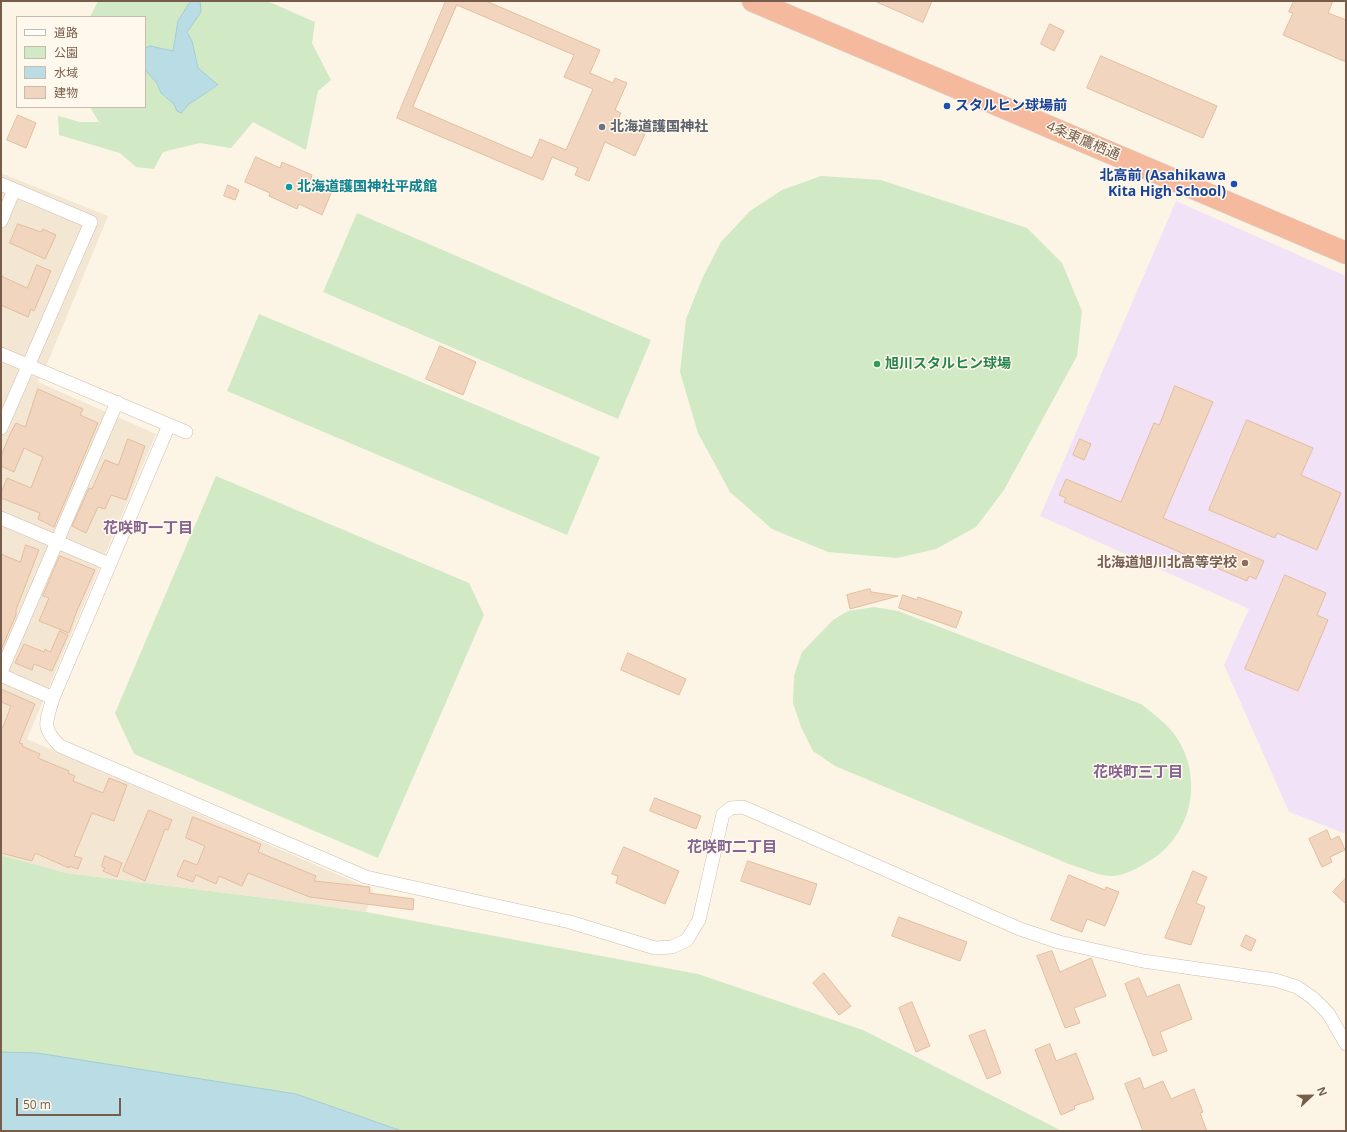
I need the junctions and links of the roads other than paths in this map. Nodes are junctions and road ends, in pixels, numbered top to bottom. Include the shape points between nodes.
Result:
1 (753, 1) edge
2 (1, 184) edge
3 (14, 190) junction
4 (1, 220) edge
5 (1346, 253) edge
6 (1, 354) edge
7 (28, 367) junction
8 (117, 402) junction
9 (169, 425) junction
10 (1, 428) edge
11 (186, 432) dead end
12 (1, 518) edge
13 (56, 541) junction
14 (110, 564) junction
15 (1, 674) edge
16 (53, 698) junction
17 (1346, 1044) edge

1 - 5 highway, 4条東鷹栖通
2 - 3 street
3 - 4 street
3 - 7 street via 91,222
6 - 7 street
7 - 8 street
7 - 10 street
8 - 9 street
8 - 13 street
9 - 11 street
9 - 14 street
12 - 13 street
13 - 14 street
13 - 15 street
14 - 16 street
15 - 16 street
16 - 17 street via 46,723 48,734 60,746 366,877 570,922 655,948 672,947 687,940 699,920 724,814 731,808 743,807 883,870 1060,942 1143,961 1275,980 1297,987 1328,1012

